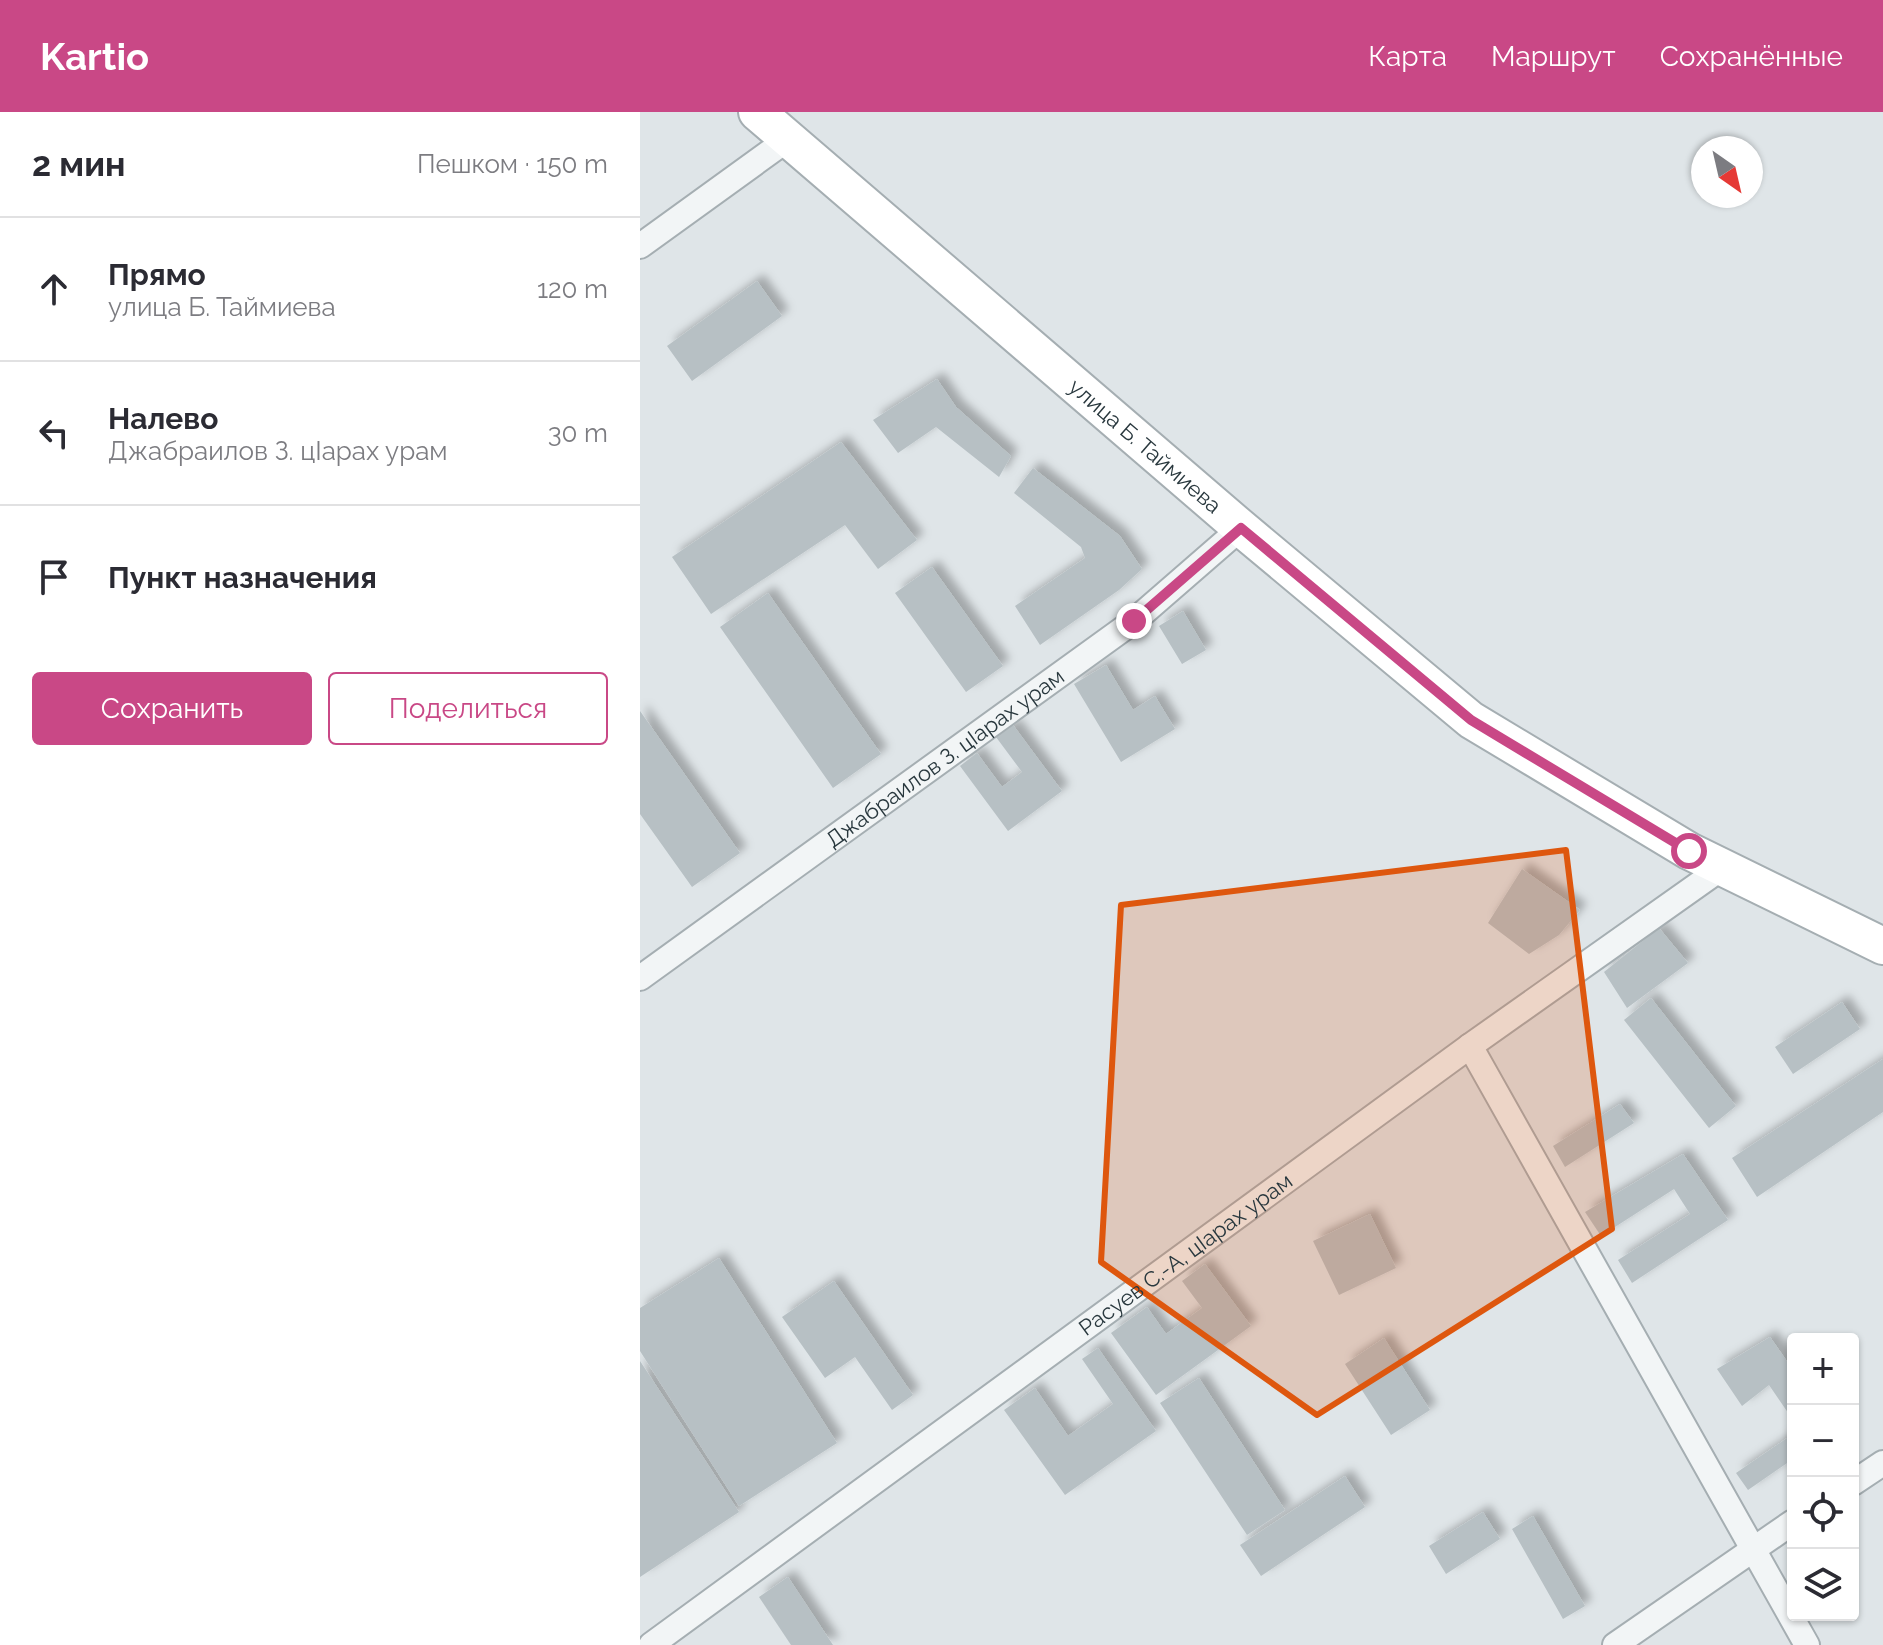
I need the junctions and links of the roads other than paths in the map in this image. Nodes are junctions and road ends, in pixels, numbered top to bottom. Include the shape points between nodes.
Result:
1 (757, 112) edge
2 (788, 139) junction
3 (640, 246) edge
4 (1241, 528) junction
5 (1723, 867) junction
6 (1883, 946) edge
7 (640, 978) edge
8 (1470, 1046) junction
9 (1883, 1463) edge
10 (1859, 1479) edge
11 (1787, 1526) edge
12 (1753, 1548) junction
13 (651, 1645) edge
14 (1615, 1645) edge
15 (1807, 1645) edge

1 - 2 main road, улица Б. Таймиева
2 - 3 street
2 - 4 main road, улица Б. Таймиева
4 - 5 main road, улица Б. Таймиева via 1471,720
4 - 7 street, Джабраилов З. цIарах урам via 1134,621
5 - 6 main road, улица Б. Таймиева
5 - 8 street, Расуев С.-А, цIарах урам
8 - 12 street
8 - 13 street, Расуев С.-А, цIарах урам
9 - 10 street
11 - 12 street
12 - 14 street
12 - 15 street

